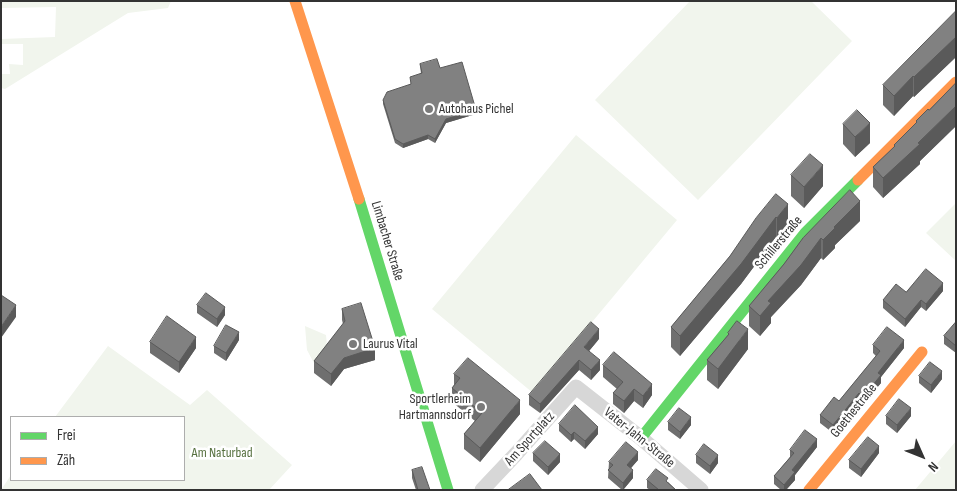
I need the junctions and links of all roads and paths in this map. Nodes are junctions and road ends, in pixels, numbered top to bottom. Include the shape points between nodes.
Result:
1 (295, 1) edge
2 (956, 82) edge
3 (922, 352) dead end
4 (576, 387) joint
5 (641, 438) junction
6 (448, 490) edge
7 (482, 490) edge
8 (701, 490) edge
9 (809, 490) edge

1 - 6 street, Limbacher Straße
2 - 5 street, Schillerstraße via 805,233
3 - 9 street, Goethestraße
4 - 5 street, Vater-Jahn-Straße
4 - 7 street, Am Sportplatz
5 - 8 street, Vater-Jahn-Straße

